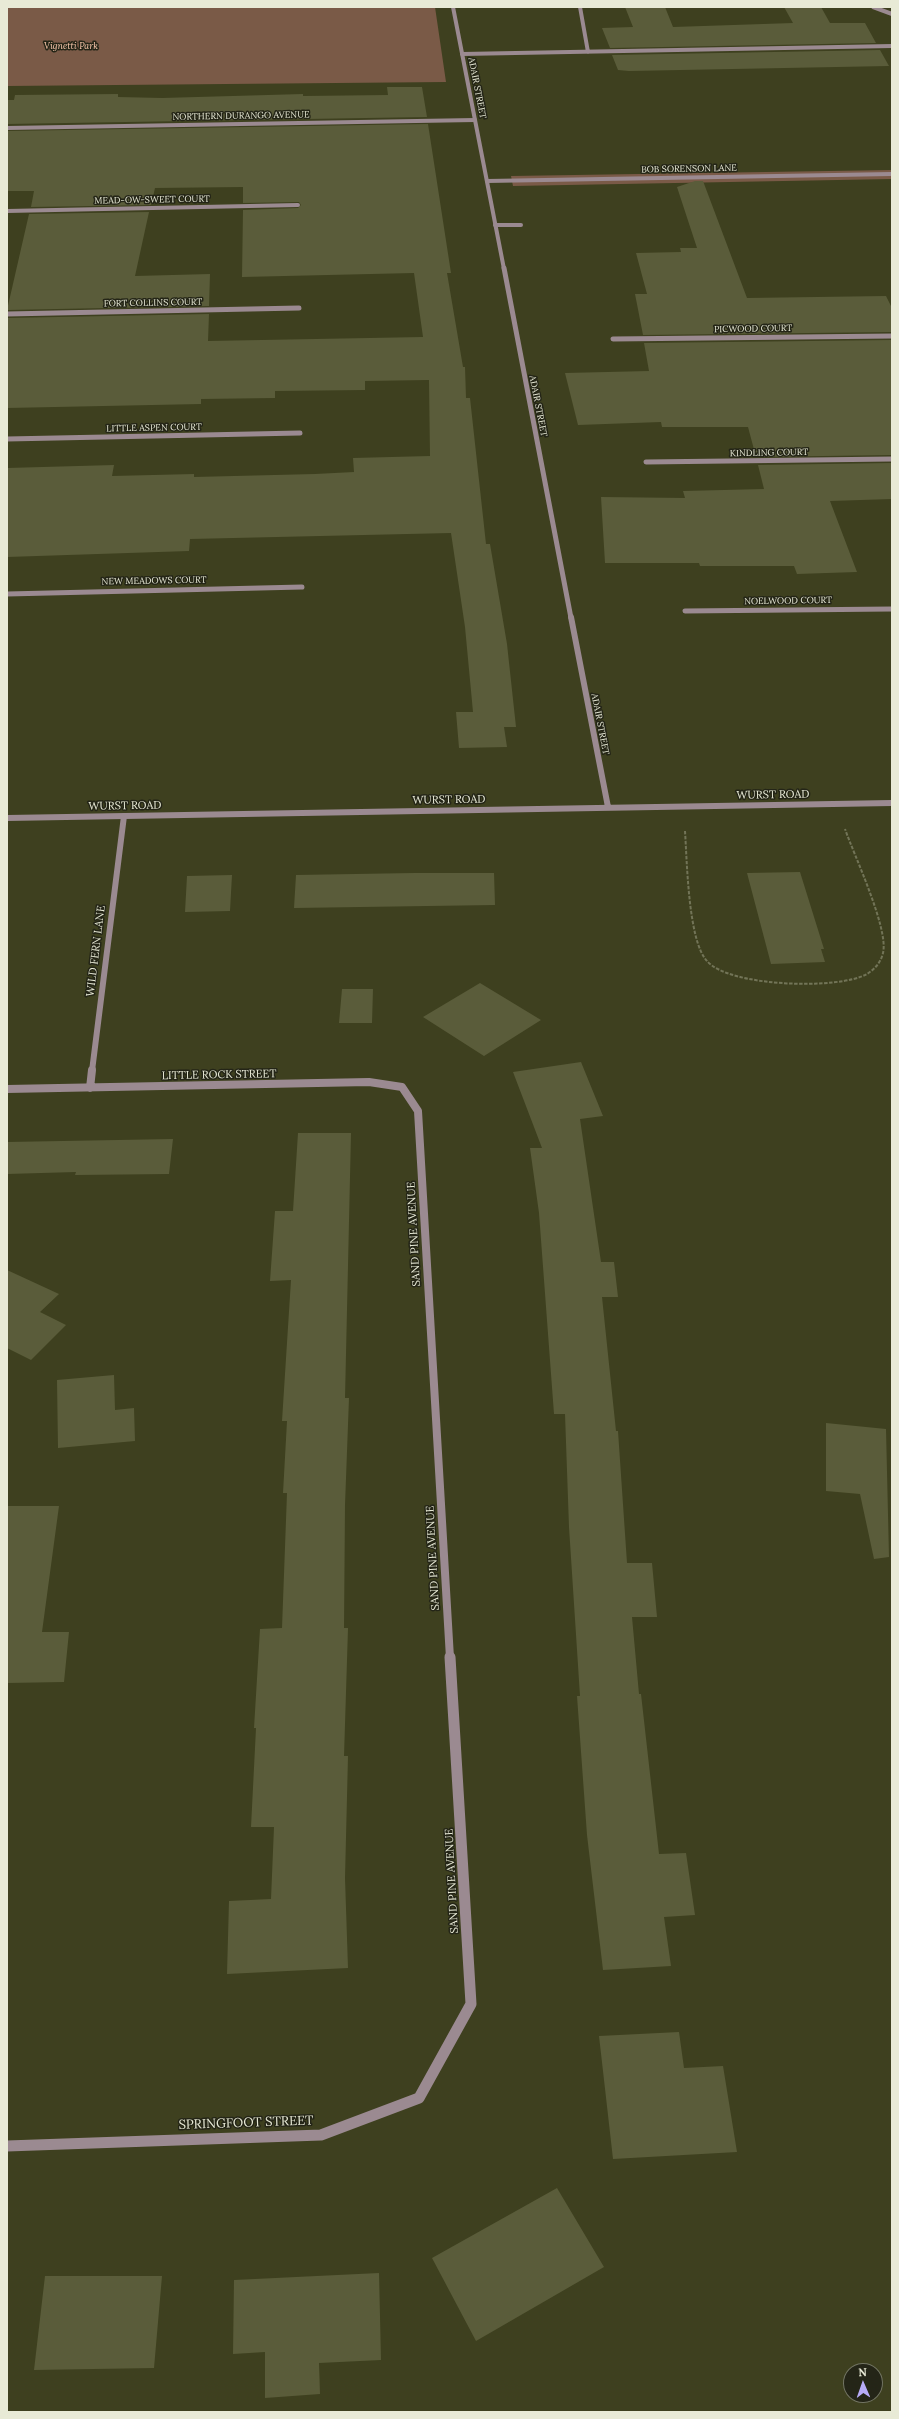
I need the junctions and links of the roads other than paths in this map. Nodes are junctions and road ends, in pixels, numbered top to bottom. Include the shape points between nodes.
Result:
1 (453, 7) edge
2 (580, 7) edge
3 (873, 7) edge
4 (892, 14) edge
5 (892, 46) edge
6 (588, 52) junction
7 (462, 54) junction
8 (475, 120) junction
9 (7, 128) edge
10 (892, 174) edge
11 (487, 181) junction
12 (298, 205) dead end
13 (7, 210) edge
14 (495, 225) junction
15 (521, 225) dead end
16 (299, 308) dead end
17 (7, 314) edge
18 (892, 336) edge
19 (613, 338) dead end
20 (300, 433) dead end
21 (7, 439) edge
22 (892, 459) edge
23 (646, 462) dead end
24 (302, 587) dead end
25 (7, 594) edge
26 (892, 609) edge
27 (685, 611) dead end
28 (892, 804) edge
29 (608, 807) junction
30 (124, 816) junction
31 (7, 818) edge
32 (90, 1088) junction
33 (7, 1089) edge
34 (418, 1111) joint
35 (472, 2004) joint
36 (7, 2146) edge

1 - 7 street, ADAIR STREET
2 - 6 street
3 - 4 street
5 - 6 street
6 - 7 street
7 - 8 street, ADAIR STREET
8 - 9 street, NORTHERN DURANGO AVENUE
8 - 11 street, ADAIR STREET
10 - 11 street, BOB SORENSON LANE
11 - 14 street, ADAIR STREET
12 - 13 street, MEAD-OW-SWEET COURT
14 - 15 street
14 - 29 street, ADAIR STREET
16 - 17 street, FORT COLLINS COURT
18 - 19 street, PICWOOD COURT
20 - 21 street, LITTLE ASPEN COURT
22 - 23 street, KINDLING COURT
24 - 25 street, NEW MEADOWS COURT
26 - 27 street, NOELWOOD COURT
28 - 29 street, WURST ROAD
29 - 30 street, WURST ROAD
30 - 31 street, WURST ROAD
30 - 32 street, WILD FERN LANE
32 - 33 street, LITTLE ROCK STREET
32 - 34 street, LITTLE ROCK STREET via 370,1082 402,1087
34 - 35 street, SAND PINE AVENUE
35 - 36 street, SPRINGFOOT STREET via 419,2098 321,2135

